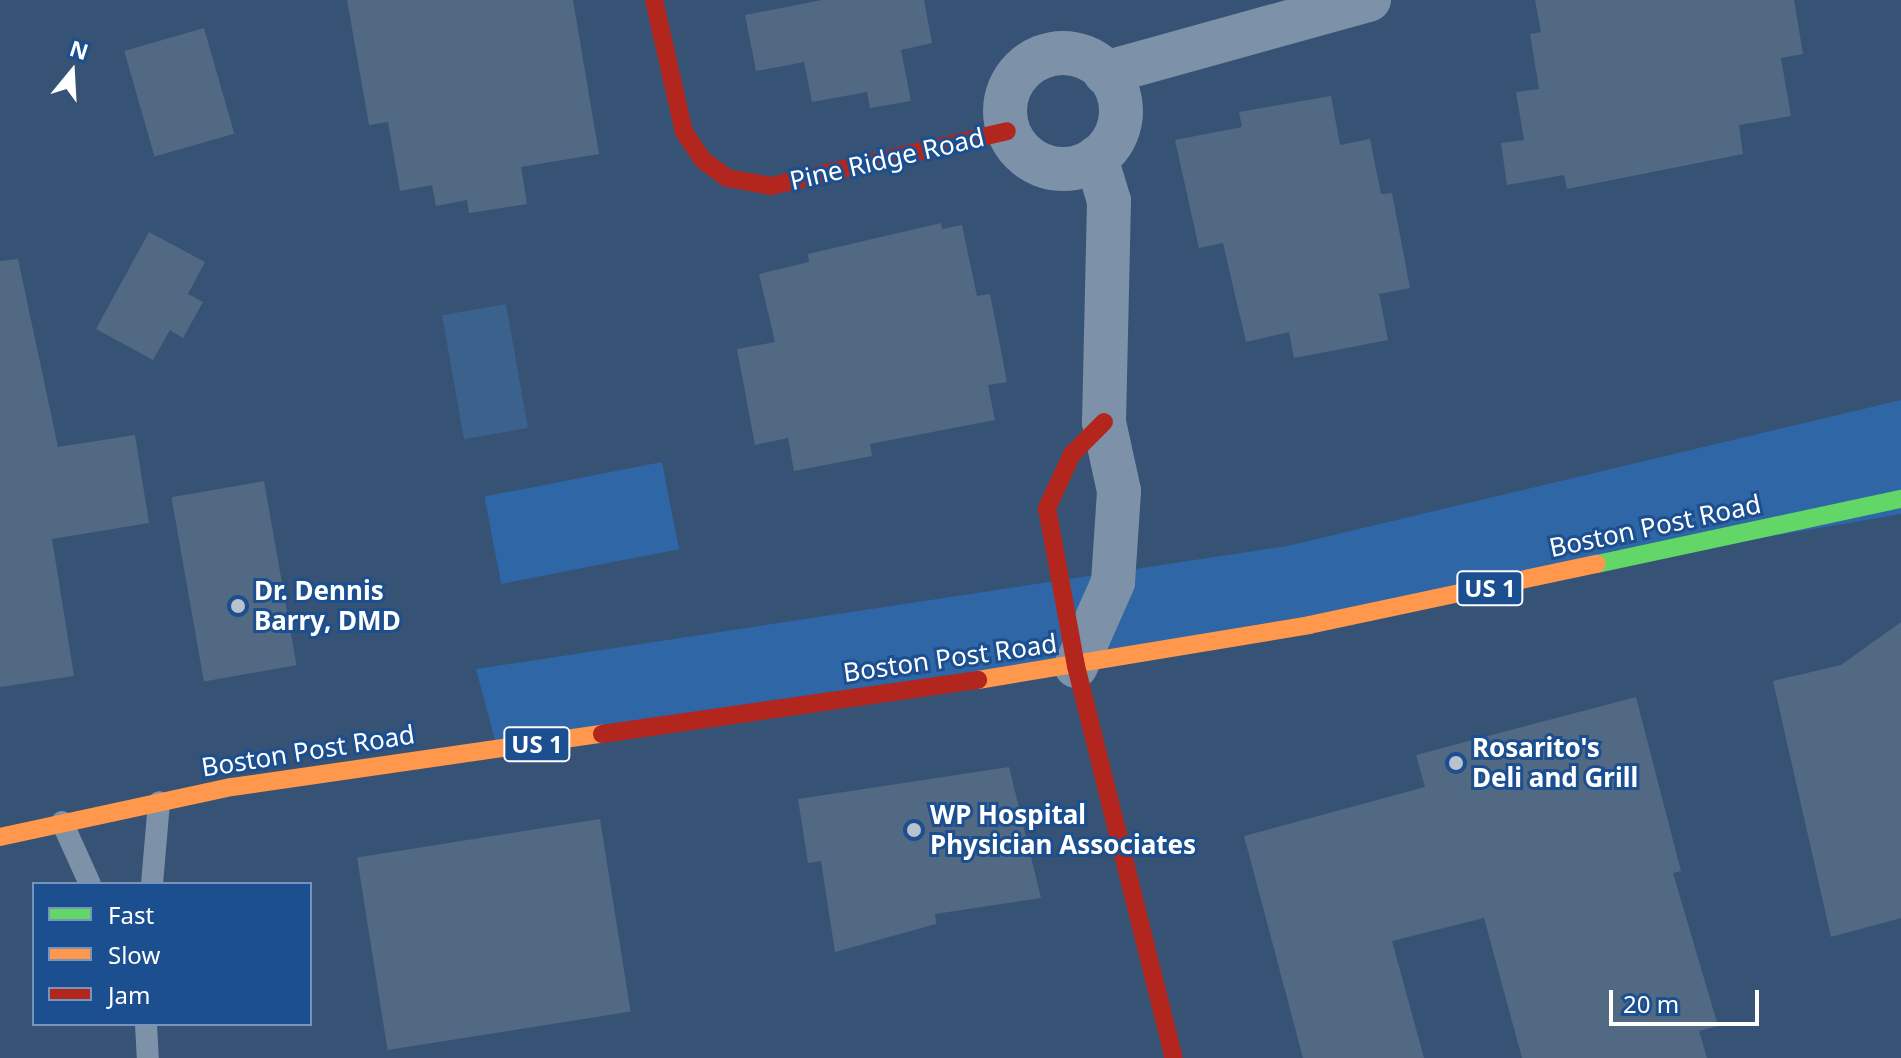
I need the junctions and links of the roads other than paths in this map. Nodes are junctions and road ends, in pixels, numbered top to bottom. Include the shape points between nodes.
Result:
1 (654, 0) edge
2 (1369, 0) edge
3 (1105, 73) junction
4 (1007, 131) junction
5 (1096, 158) junction
6 (1104, 422) junction
7 (1901, 499) edge
8 (1076, 666) junction
9 (159, 802) junction
10 (62, 822) junction
11 (0, 837) edge
12 (89, 882) edge
13 (152, 882) edge
14 (146, 1026) edge
15 (148, 1058) edge
16 (1174, 1058) edge

1 - 4 main road, Pine Ridge Road via 684,132 703,160 727,178 771,186
2 - 3 street
3 - 4 street, Pine Ridge Road via 1076,54 1034,60 1017,74 1005,102
3 - 5 street via 1117,89 1121,120 1114,139
4 - 5 street, Pine Ridge Road via 1023,153 1047,168 1077,168
5 - 6 street via 1109,201
6 - 8 street via 1119,491 1113,582
6 - 8 main road via 1072,454 1047,508
7 - 8 main road, Boston Post Road / US 1 via 1398,608
8 - 9 main road, Boston Post Road / US 1
8 - 16 main road
9 - 10 main road, Boston Post Road / US 1
9 - 13 lane
10 - 11 main road, Boston Post Road / US 1
10 - 12 lane
14 - 15 lane

